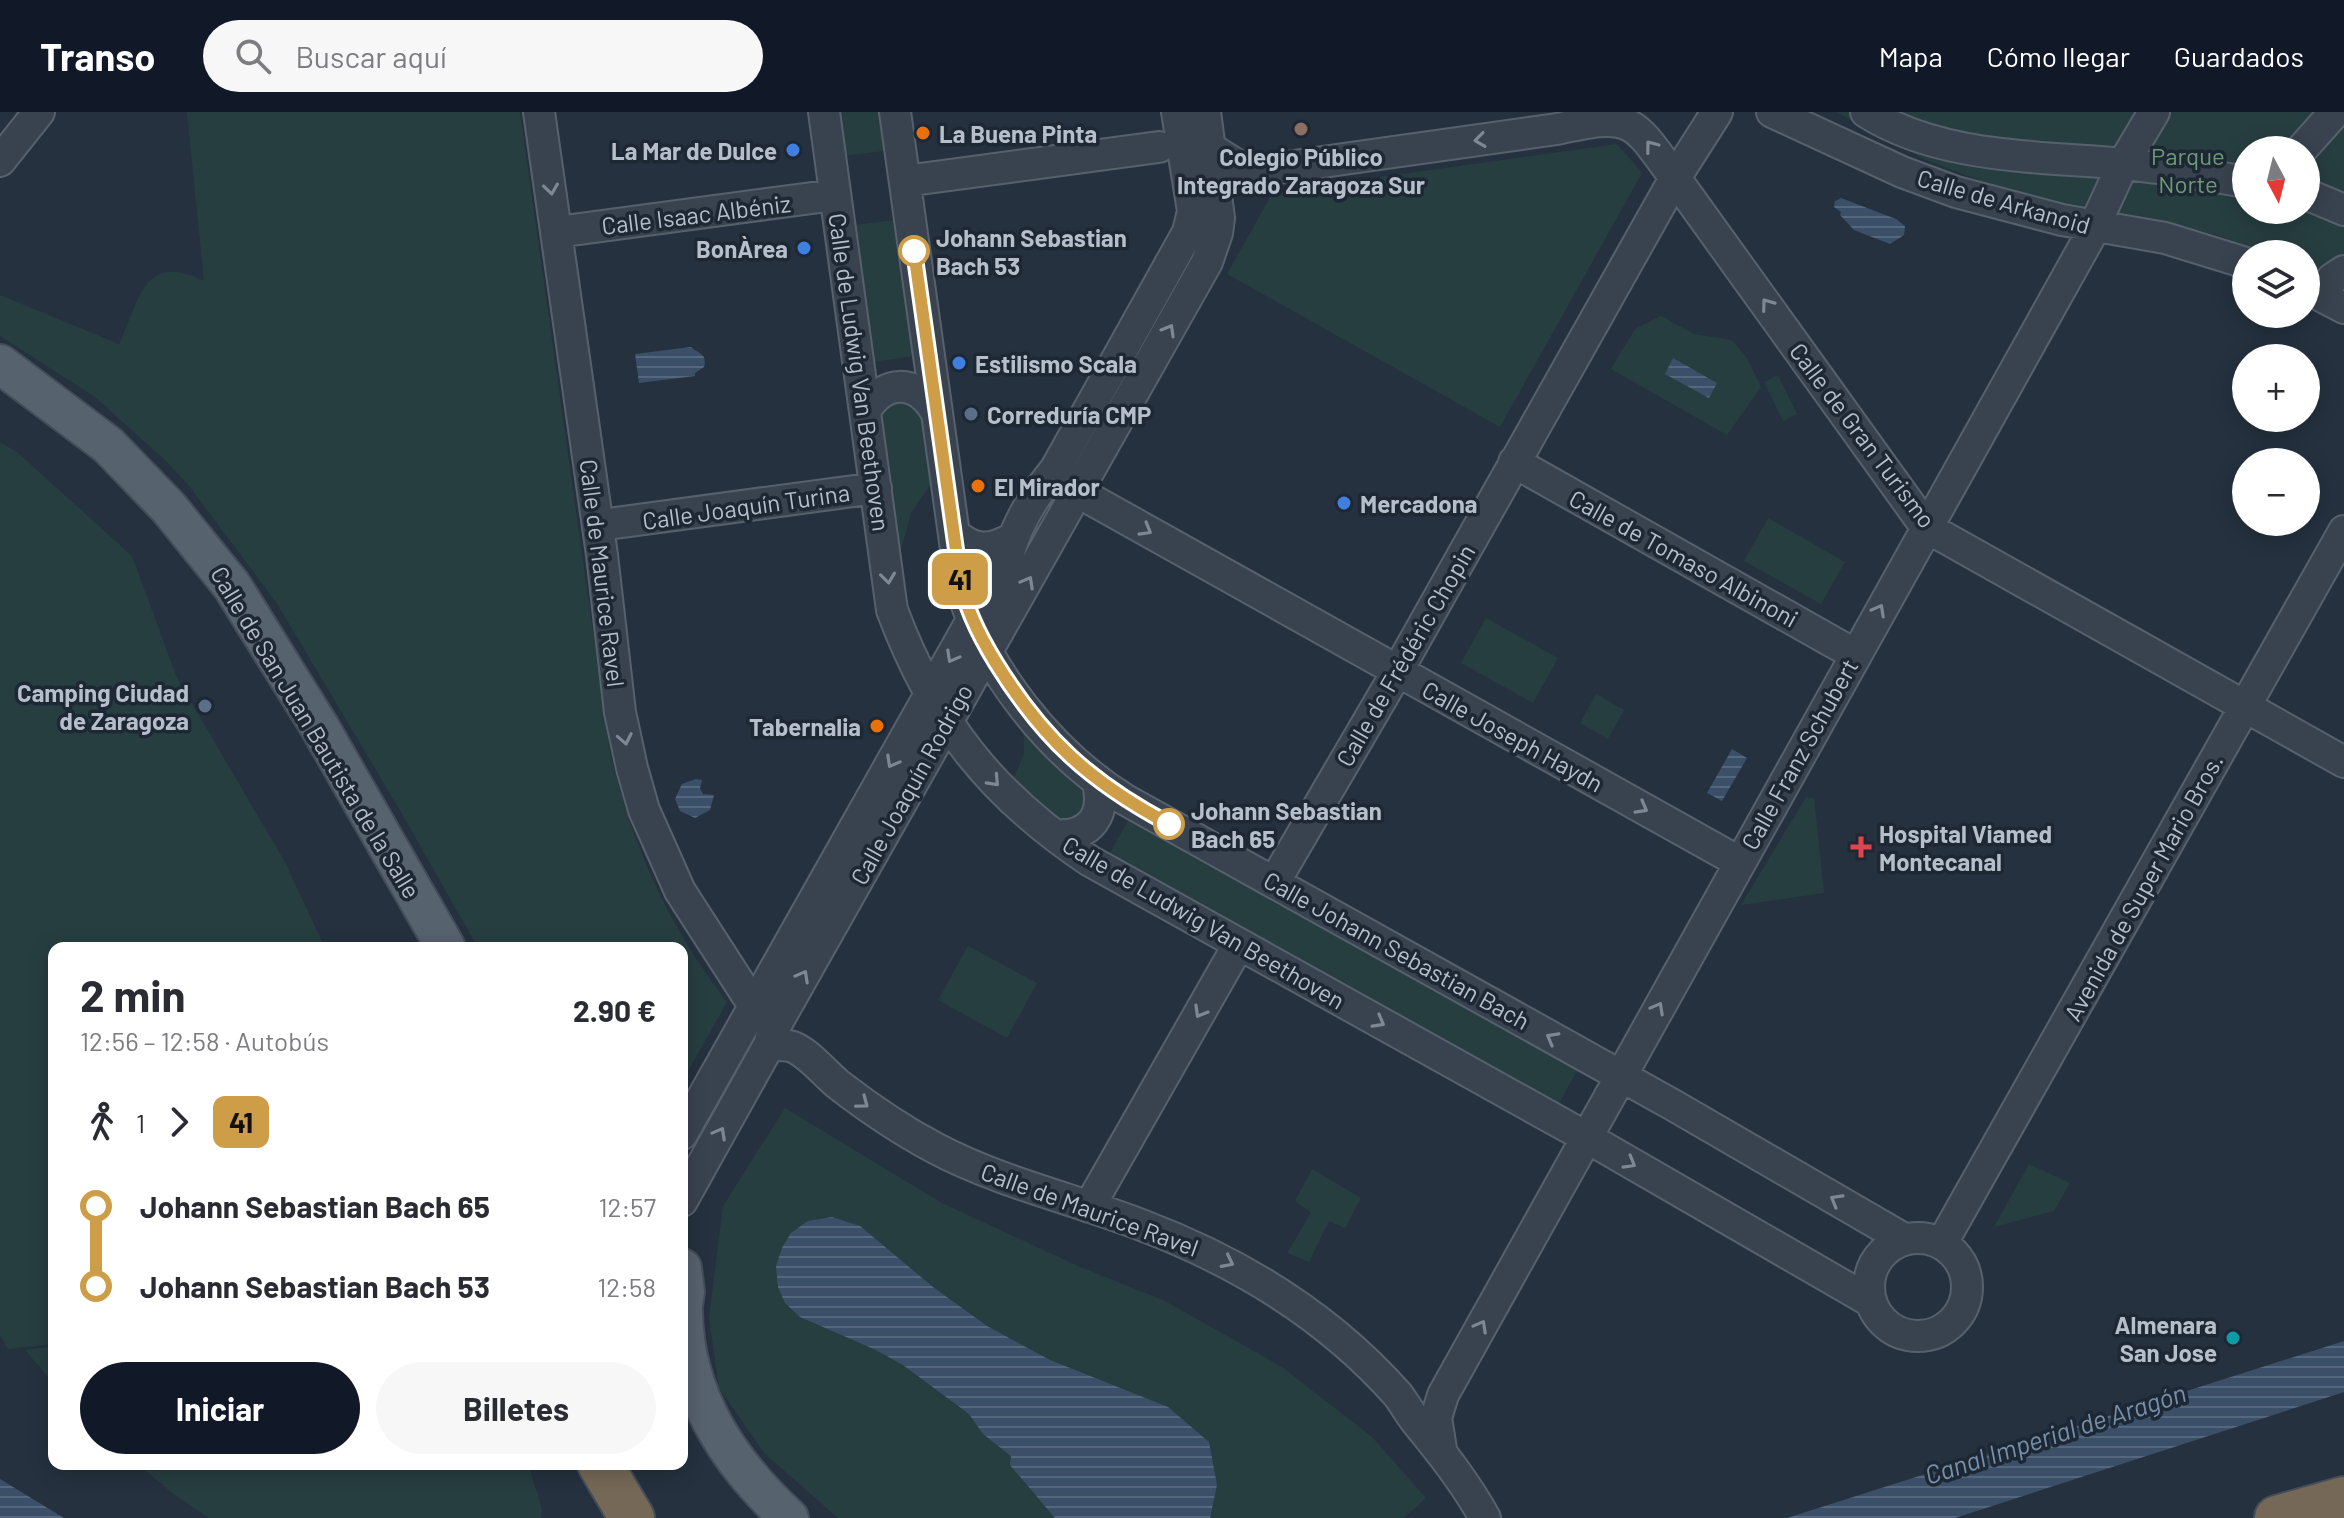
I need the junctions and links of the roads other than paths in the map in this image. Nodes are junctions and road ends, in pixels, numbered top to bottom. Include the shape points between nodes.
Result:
1 (39, 112) edge
2 (539, 112) edge
3 (824, 112) edge
4 (895, 112) edge
5 (1177, 112) edge
6 (1205, 112) edge
7 (1717, 112) edge
8 (1772, 112) edge
9 (1866, 112) edge
10 (2154, 112) edge
11 (2335, 112) edge
12 (1627, 116) edge
13 (2314, 136) edge
14 (1159, 147) dead end
15 (1210, 148) junction
16 (0, 161) edge
17 (2123, 164) junction
18 (1675, 178) junction
19 (2232, 180) edge
20 (905, 181) junction
21 (835, 195) junction
22 (2320, 200) edge
23 (2344, 210) edge
24 (2094, 227) junction
25 (557, 232) junction
26 (2232, 259) edge
27 (2344, 271) edge
28 (2324, 297) edge
29 (0, 364) edge
30 (0, 395) edge
31 (935, 410) junction
32 (865, 411) junction
33 (1514, 462) junction
34 (876, 488) junction
35 (1078, 492) junction
36 (615, 523) dead end
37 (1926, 527) junction
38 (2344, 531) edge
39 (954, 533) junction
40 (1013, 538) junction
41 (973, 620) junction
42 (987, 648) junction
43 (1854, 654) junction
44 (1397, 672) junction
45 (2245, 706) junction
46 (939, 708) junction
47 (2344, 762) edge
48 (1097, 780) junction
49 (1054, 835) junction
50 (1739, 862) junction
51 (1275, 881) junction
52 (414, 942) edge
53 (443, 942) edge
54 (1239, 944) junction
55 (754, 1006) junction
56 (769, 1045) junction
57 (1620, 1076) junction
58 (688, 1123) edge
59 (1586, 1137) junction
60 (688, 1190) edge
61 (1089, 1207) junction
62 (1904, 1239) junction
63 (1942, 1243) junction
64 (1870, 1301) junction
65 (688, 1362) edge
66 (1423, 1399) junction
67 (688, 1429) edge
68 (580, 1470) edge
69 (604, 1470) edge
70 (2344, 1499) edge
71 (776, 1516) edge
72 (608, 1518) edge
73 (632, 1518) edge
74 (1485, 1518) edge
75 (2277, 1518) edge

1 - 16 street
2 -> 25 street, Calle de Maurice Ravel
3 - 21 street, Calle de Ludwig Van Beethoven
4 - 20 street, Calle Johann Sebastian Bach
5 - 40 street, Calle Joaquín Rodrigo via 1193,211 1188,232
6 - 15 street, Calle Joaquín Rodrigo
7 - 18 street
8 - 24 street, Calle de Arkanoid via 1956,192
9 - 17 street via 1911,135 1948,145
10 - 17 street, Calle Franz Schubert
11 - 13 street
12 -> 15 street via 1265,170 1240,167
18 -> 12 street, Calle de Gran Turismo
14 - 20 street
35 -> 15 street, Calle Joaquín Rodrigo via 1213,248 1219,218
17 - 19 street
17 - 24 street, Calle Franz Schubert
18 - 33 street, Calle de Frédéric Chopin
37 -> 18 street, Calle de Gran Turismo
20 - 31 street, Calle Johann Sebastian Bach
21 - 25 street, Calle Isaac Albéniz
21 - 32 street, Calle de Ludwig Van Beethoven
22 - 23 street
24 - 26 street, Calle de Arkanoid via 2165,238
24 - 37 street, Calle Franz Schubert
25 -> 55 street, Calle de Maurice Ravel via 620,712 632,768 644,810 680,891
27 - 28 street via 2332,279
29 - 53 main road, Calle de San Juan Bautista de la Salle via 108,445 169,508 232,586
30 - 52 main road, Calle de San Juan Bautista de la Salle via 96,466 212,601
31 - 32 street via 916,389 897,387 875,396
31 - 39 street, Calle Johann Sebastian Bach
32 - 34 street, Calle de Ludwig Van Beethoven
33 - 43 street, Calle de Tomaso Albinoni
33 - 44 street, Calle de Frédéric Chopin
34 - 36 street, Calle Joaquín Turina
34 -> 46 street, Calle de Ludwig Van Beethoven via 892,610
42 -> 35 street, Calle Joaquín Rodrigo
35 -> 44 street, Calle Joseph Haydn
43 -> 37 street, Calle Franz Schubert
37 - 45 street, Calle de Gran Turismo
38 - 45 street, Avenida de Super Mario Bros.
39 - 40 street via 983,549
39 - 41 street, Calle Johann Sebastian Bach via 961,585
40 - 41 street, Calle Joaquín Rodrigo
41 - 42 street, Calle Johann Sebastian Bach
41 -> 46 street, Calle Joaquín Rodrigo
42 - 46 street, Calle Joaquín Rodrigo
42 - 48 street, Calle Johann Sebastian Bach via 1047,735
43 - 50 street, Calle Franz Schubert
44 -> 50 street, Calle Joseph Haydn
44 - 51 street, Calle de Frédéric Chopin
45 - 47 street, Calle de Gran Turismo
45 - 63 street, Avenida de Super Mario Bros.
46 -> 49 street, Calle de Ludwig Van Beethoven via 994,783
46 -> 55 street, Calle Joaquín Rodrigo
56 -> 46 street, Calle Joaquín Rodrigo
48 - 49 street via 1101,801 1092,823 1076,834
48 - 51 street, Calle Johann Sebastian Bach
49 - 54 street, Calle de Ludwig Van Beethoven
57 -> 50 street, Calle Franz Schubert
57 -> 51 street, Calle Johann Sebastian Bach
54 -> 59 street, Calle de Ludwig Van Beethoven
54 -> 61 street
55 - 58 street, Calle Joaquín Rodrigo
60 -> 56 street, Calle Joaquín Rodrigo
56 -> 61 street, Calle de Maurice Ravel via 792,1047 866,1106 938,1150
57 - 59 street, Calle Franz Schubert
62 -> 57 street, Calle Johann Sebastian Bach
59 -> 64 street, Calle de Ludwig Van Beethoven
66 -> 59 street, Calle Franz Schubert
61 -> 66 street, Calle de Maurice Ravel via 1199,1248 1249,1274
62 - 63 street
62 - 64 street via 1885,1249 1874,1263
63 - 64 street via 1961,1261 1967,1280 1965,1302 1952,1323 1928,1335 1905,1335 1883,1322
65 - 71 main road via 716,1431
66 - 74 street, Calle Franz Schubert via 1436,1418 1441,1449
67 - 71 main road
68 - 72 highway
69 - 73 highway
70 - 75 highway

